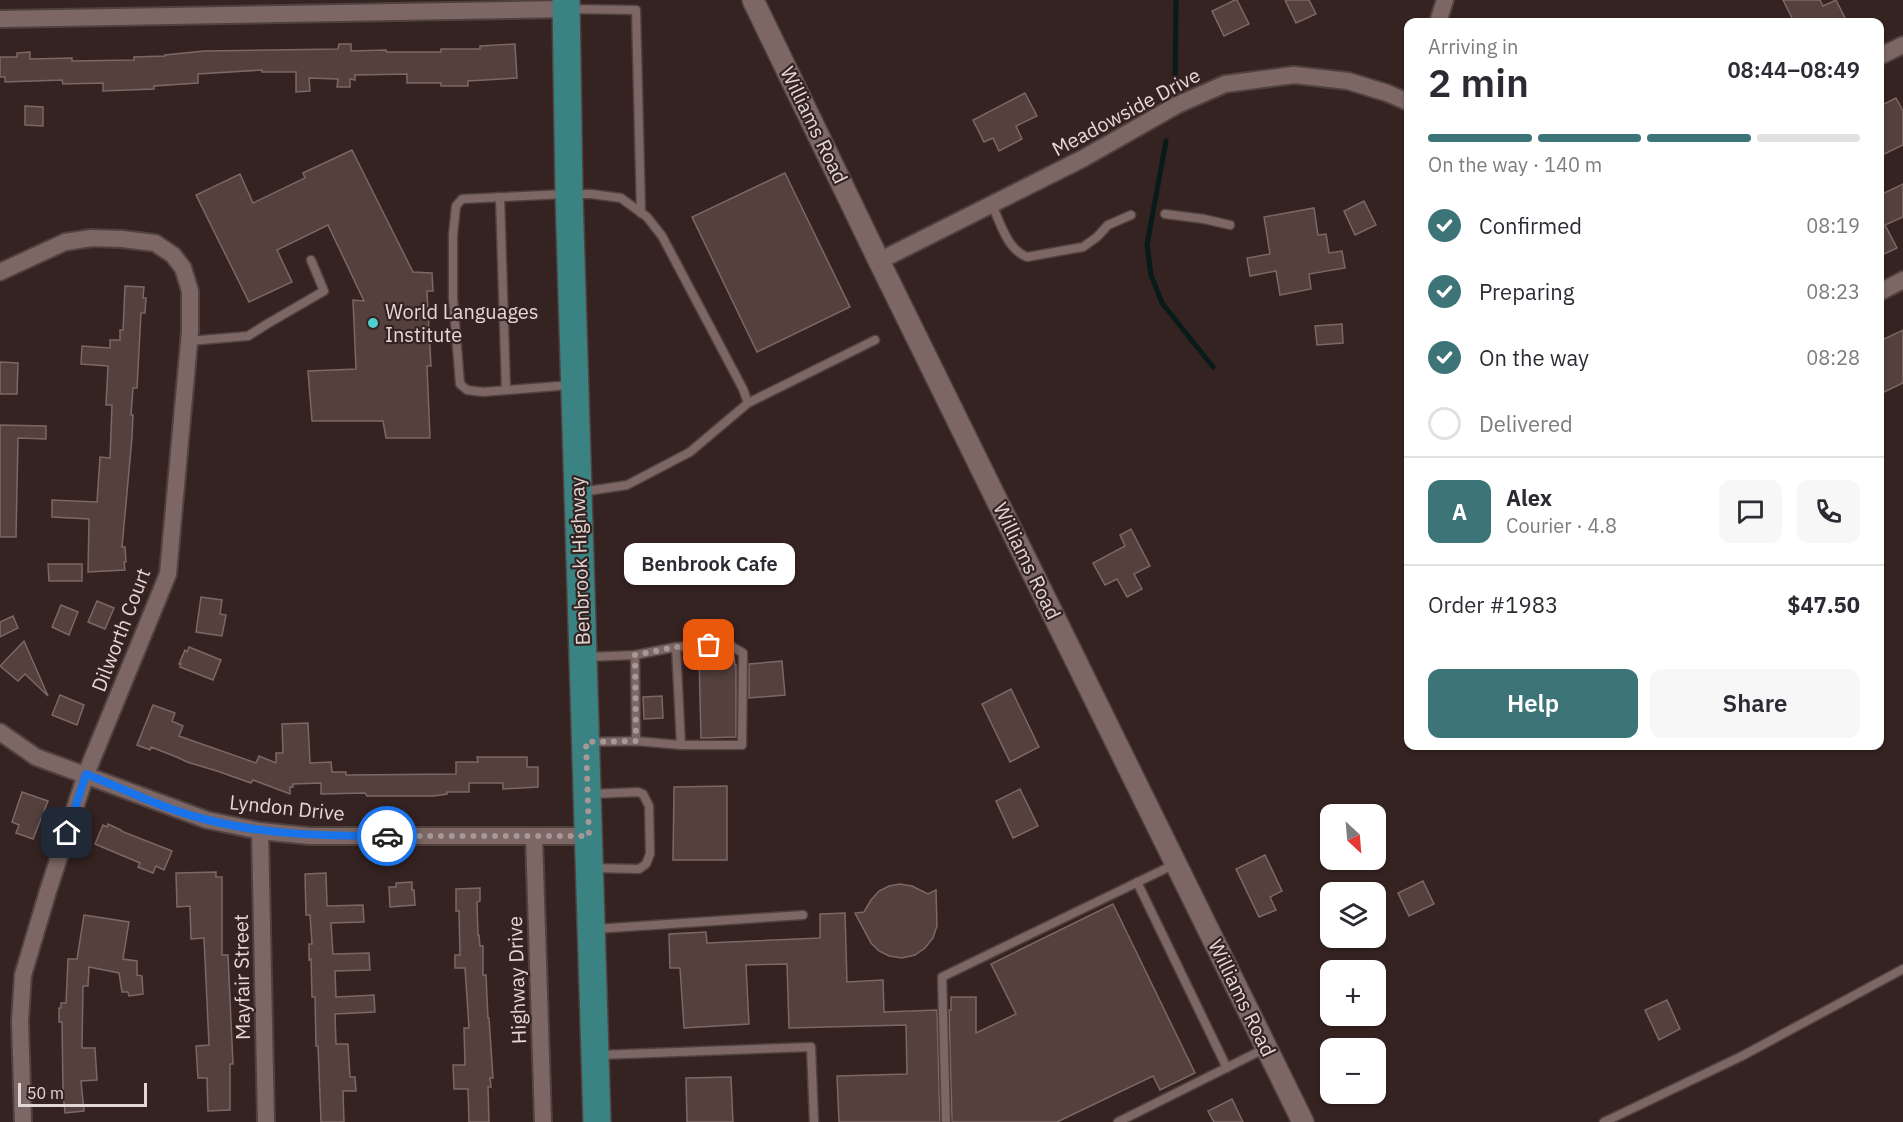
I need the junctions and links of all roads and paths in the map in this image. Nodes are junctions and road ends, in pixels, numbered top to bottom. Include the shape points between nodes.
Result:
1 (753, 0) edge
2 (1445, 0) edge
3 (566, 5) edge
4 (1439, 18) edge
5 (0, 19) edge
6 (1902, 48) edge
7 (1884, 55) edge
8 (1404, 100) edge
9 (567, 194) junction
10 (500, 197) junction
11 (992, 205) junction
12 (641, 213) junction
13 (1165, 214) dead end
14 (1131, 215) dead end
15 (1230, 225) dead end
16 (311, 260) dead end
17 (879, 261) junction
18 (0, 272) edge
19 (1903, 280) edge
20 (1884, 290) edge
21 (875, 340) dead end
22 (189, 341) junction
23 (575, 384) junction
24 (506, 390) junction
25 (748, 403) junction
26 (578, 492) junction
27 (676, 647) junction
28 (635, 655) junction
29 (583, 657) junction
30 (0, 732) edge
31 (636, 741) junction
32 (586, 742) junction
33 (681, 745) junction
34 (86, 774) junction
35 (587, 795) junction
36 (260, 831) junction
37 (534, 836) junction
38 (589, 836) junction
39 (1176, 864) junction
40 (590, 868) junction
41 (1137, 882) junction
42 (803, 915) dead end
43 (592, 929) junction
44 (1903, 969) edge
45 (1266, 1048) junction
46 (595, 1055) junction
47 (1227, 1068) junction
48 (23, 1122) edge
49 (266, 1122) edge
50 (543, 1122) edge
51 (597, 1122) edge
52 (814, 1122) edge
53 (946, 1122) edge
54 (1118, 1122) edge
55 (1303, 1122) edge
56 (1604, 1122) edge

1 - 17 street, Williams Road
2 - 4 street
3 - 5 street
3 - 9 main road, Benbrook Highway
3 - 12 lane via 636,10
6 - 7 street
8 - 11 street, Meadowside Drive via 1348,81 1294,75 1225,84 1177,105
9 - 10 lane
9 - 12 lane via 621,198
9 - 23 main road, Benbrook Highway
10 - 24 lane
10 - 24 lane via 462,199 456,207 453,298 460,384 467,390
11 - 14 lane via 1011,245 1028,257 1083,247 1108,225
11 - 17 street, Meadowside Drive
12 - 25 lane via 662,236
13 - 15 lane
16 - 22 lane via 324,291 248,336
17 - 39 street, Williams Road
18 - 22 street, Dilworth Court via 74,241 92,238 155,243 173,255 183,268 190,291
19 - 20 street
21 - 25 lane
22 - 34 street, Dilworth Court via 168,573
23 - 24 lane
23 - 26 main road, Benbrook Highway
25 - 26 lane via 690,452 627,485
26 - 29 main road, Benbrook Highway
27 - 28 lane
27 - 33 lane
27 - 33 lane via 726,643 743,653 742,745
28 - 29 lane
28 - 31 lane
29 - 32 main road, Benbrook Highway
30 - 34 street, Lyndon Drive via 36,757
31 - 32 lane
31 - 33 lane
32 - 35 main road, Benbrook Highway
34 - 36 street, Lyndon Drive via 207,820
34 - 48 street, Dilworth Court via 23,975
35 - 38 main road, Benbrook Highway
35 - 40 lane via 638,792 649,806 650,854 646,864 639,869
36 - 37 street, Lyndon Drive via 310,836
36 - 49 street, Mayfair Street
37 - 38 street, Lyndon Drive
37 - 50 street, Highway Drive
38 - 40 main road, Benbrook Highway
39 - 41 lane
39 - 45 street, Williams Road
40 - 43 main road, Benbrook Highway
41 - 47 lane
41 - 53 lane via 942,977
42 - 43 lane
43 - 46 main road, Benbrook Highway
44 - 56 lane via 1742,1056
45 - 47 lane
45 - 55 street, Williams Road
46 - 51 main road, Benbrook Highway
46 - 52 lane via 811,1047
47 - 54 lane

